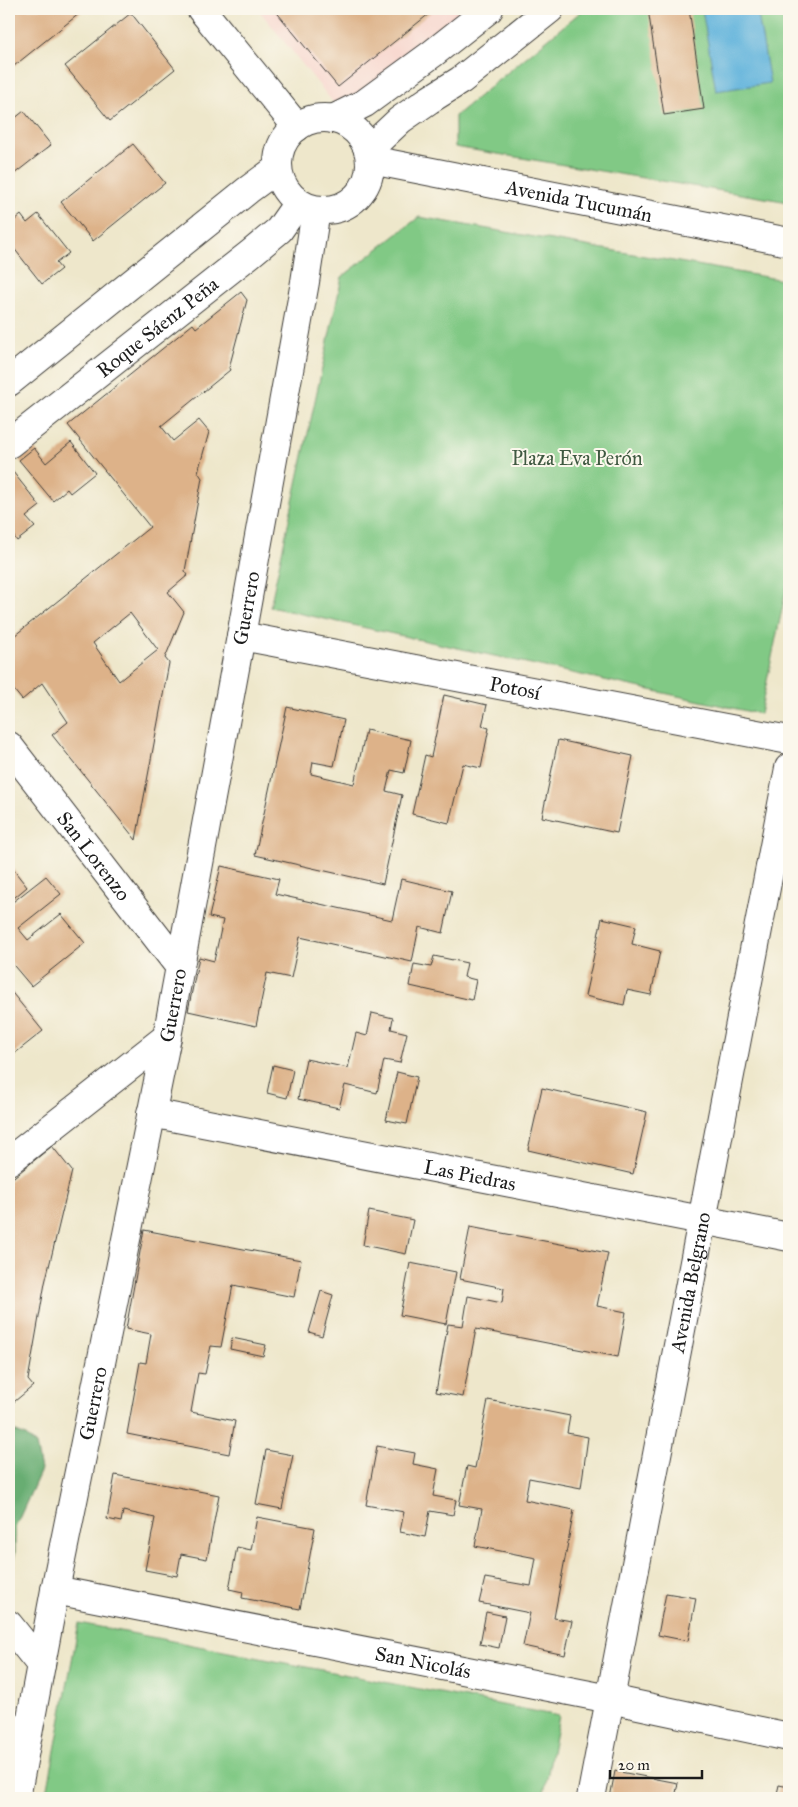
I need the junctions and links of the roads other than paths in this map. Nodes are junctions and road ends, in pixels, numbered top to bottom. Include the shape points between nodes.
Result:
1 (201, 9) edge
2 (489, 9) edge
3 (550, 9) edge
4 (333, 119) junction
5 (297, 127) junction
6 (369, 155) junction
7 (278, 168) junction
8 (307, 207) junction
9 (789, 242) edge
10 (9, 382) edge
11 (9, 444) edge
12 (242, 636) junction
13 (789, 740) edge
14 (9, 746) edge
15 (789, 768) edge
16 (180, 966) junction
17 (167, 1037) junction
18 (151, 1113) junction
19 (9, 1161) edge
20 (702, 1220) junction
21 (789, 1237) edge
22 (55, 1590) junction
23 (9, 1625) edge
24 (41, 1665) junction
25 (610, 1699) junction
26 (789, 1737) edge
27 (16, 1798) edge
28 (591, 1798) edge

1 - 5 street
2 - 4 street via 364,104
3 - 6 street via 462,80 400,120
4 - 5 street via 320,118
4 - 6 street via 355,130 363,139
5 - 7 street via 279,152
6 - 8 street via 370,174 356,199 330,210
6 - 9 street, Avenida Tucumán
7 - 8 street via 288,193
7 - 10 street
8 - 11 street, Roque Sáenz Peña
8 - 12 street, Guerrero via 305,282
12 - 13 street, Potosí
12 - 16 street, Guerrero
14 - 16 street, San Lorenzo
15 - 20 street, Avenida Belgrano
16 - 17 street, Guerrero
17 - 18 street, Guerrero
17 - 19 street
18 - 20 street, Las Piedras
18 - 22 street, Guerrero
20 - 21 street, Las Piedras
20 - 25 street, Avenida Belgrano
22 - 24 street, Guerrero
22 - 25 street, San Nicolás
23 - 24 street
24 - 27 street, Guerrero
25 - 26 street, San Nicolás
25 - 28 street, Avenida Belgrano

